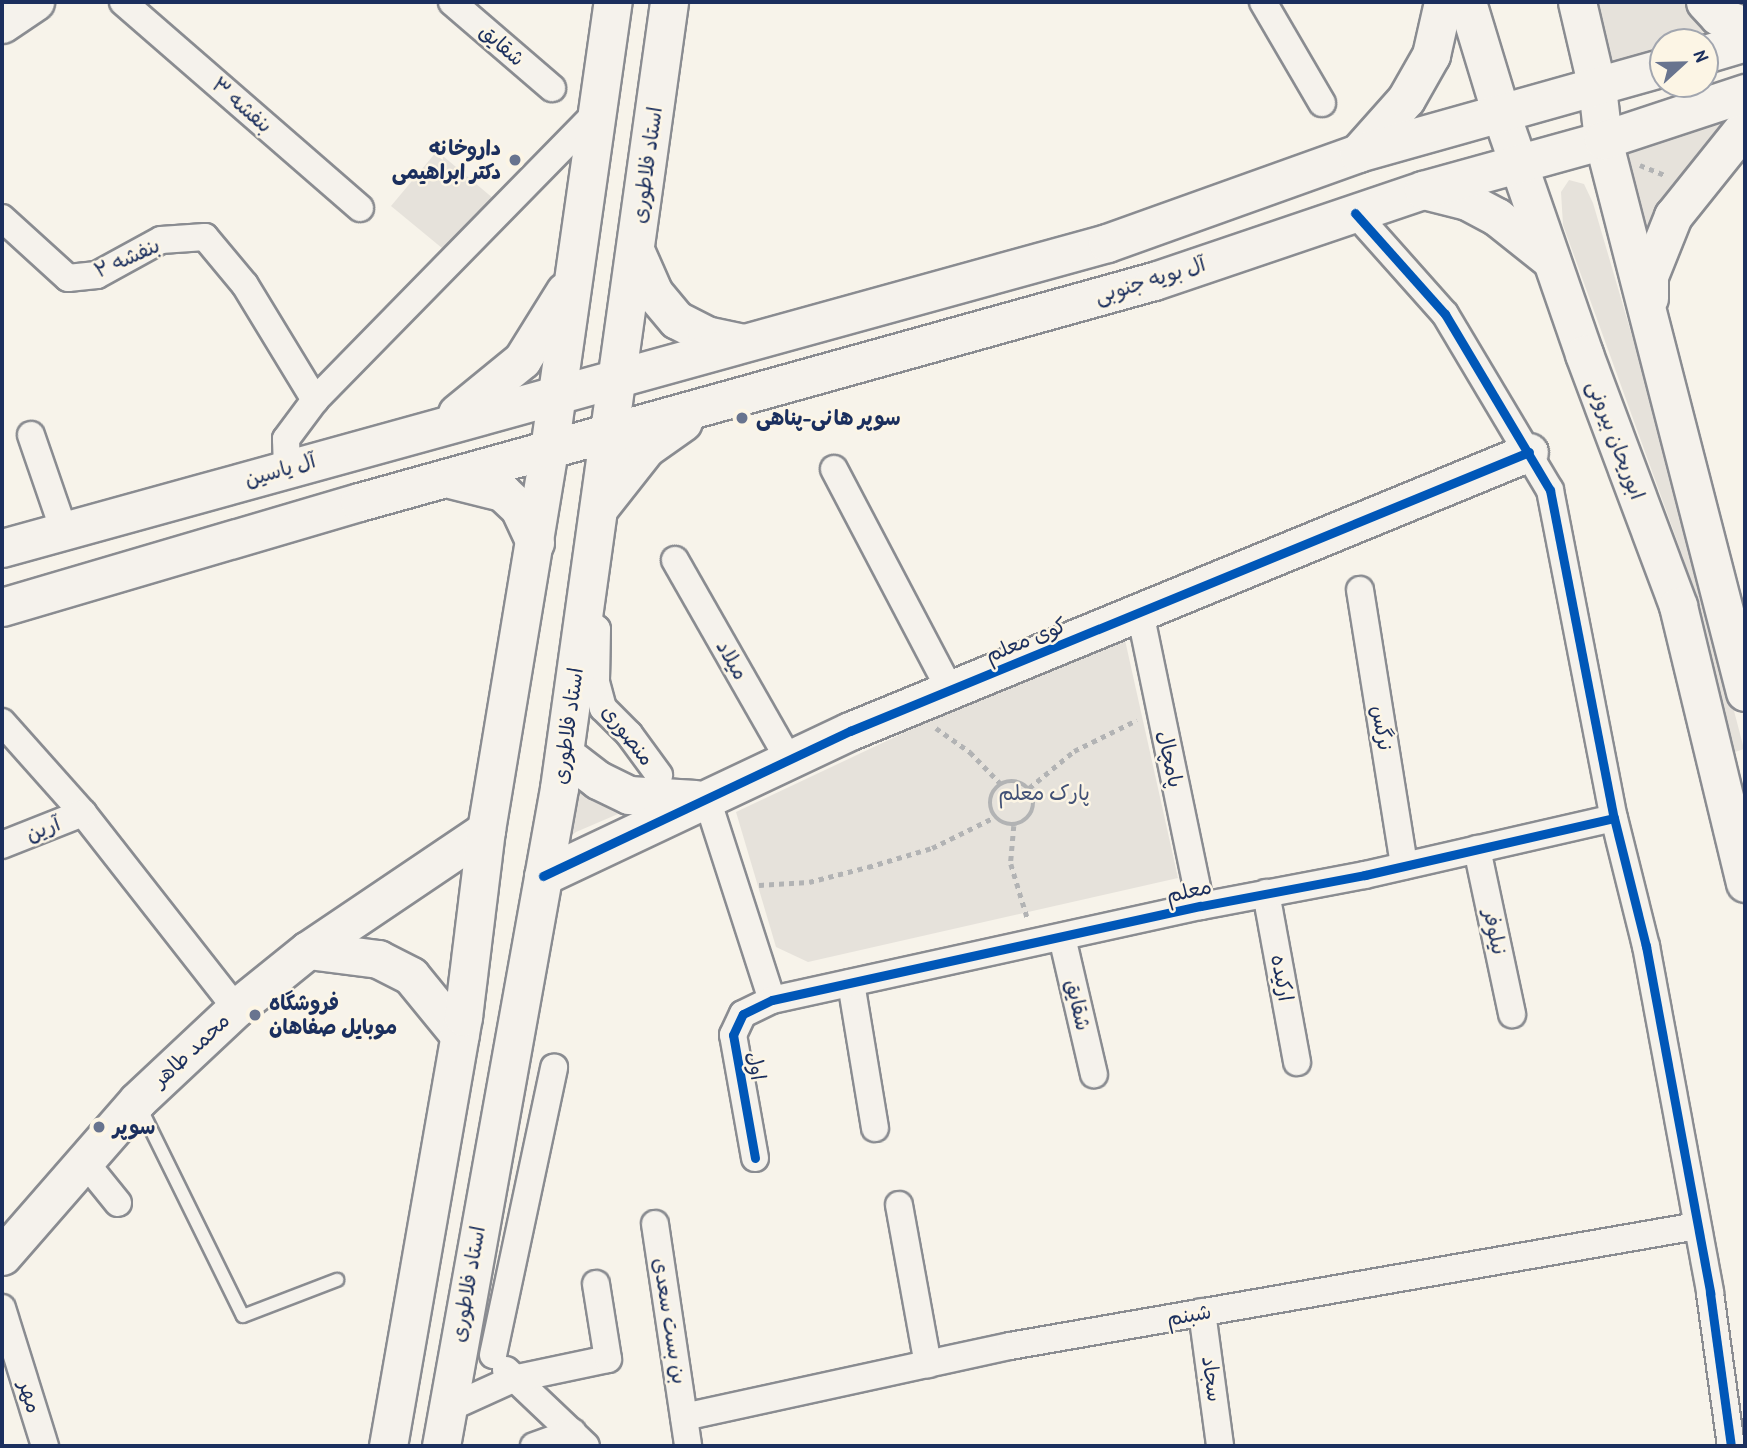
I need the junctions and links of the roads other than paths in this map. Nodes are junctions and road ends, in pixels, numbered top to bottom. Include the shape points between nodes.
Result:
1 (35, 2) edge
2 (123, 2) edge
3 (452, 2) edge
4 (612, 2) edge
5 (669, 2) edge
6 (1264, 2) edge
7 (1443, 2) edge
8 (1467, 2) edge
9 (1577, 2) edge
10 (1705, 2) edge
11 (2, 24) edge
12 (1745, 26) edge
13 (1745, 42) edge
14 (1719, 50) edge
15 (1649, 71) edge
16 (1597, 87) junction
17 (552, 88) dead end
18 (1745, 93) edge
19 (1322, 103) dead end
20 (596, 113) junction
21 (1501, 114) junction
22 (1745, 126) edge
23 (1603, 140) junction
24 (1357, 153) junction
25 (1518, 163) junction
26 (1423, 190) junction
27 (360, 208) dead end
28 (1355, 213) junction
29 (2, 218) edge
30 (635, 250) junction
31 (1551, 261) junction
32 (575, 271) junction
33 (904, 298) junction
34 (1650, 309) junction
35 (741, 342) junction
36 (919, 346) junction
37 (617, 376) junction
38 (558, 392) junction
39 (315, 400) junction
40 (708, 405) junction
41 (444, 424) junction
42 (609, 433) junction
43 (31, 435) dead end
44 (549, 449) junction
45 (350, 451) junction
46 (1529, 452) junction
47 (287, 468) junction
48 (834, 469) dead end
49 (446, 478) junction
50 (359, 502) junction
51 (599, 507) junction
52 (64, 531) junction
53 (535, 543) junction
54 (2, 548) edge
55 (675, 560) dead end
56 (1360, 590) dead end
57 (2, 607) edge
58 (1140, 612) junction
59 (583, 617) junction
60 (1739, 645) edge
61 (950, 690) junction
62 (1745, 692) edge
63 (2, 722) edge
64 (564, 754) junction
65 (789, 760) junction
66 (659, 775) dead end
67 (707, 799) junction
68 (83, 813) junction
69 (1614, 818) junction
70 (486, 830) junction
71 (2, 845) edge
72 (1477, 849) junction
73 (1404, 866) junction
74 (543, 876) junction
75 (1745, 883) edge
76 (1266, 894) junction
77 (1200, 906) junction
78 (1051, 940) junction
79 (308, 950) junction
80 (851, 984) junction
81 (772, 1000) junction
82 (236, 1008) junction
83 (1512, 1014) dead end
84 (460, 1036) junction
85 (1297, 1062) dead end
86 (554, 1067) dead end
87 (1094, 1074) dead end
88 (137, 1101) junction
89 (875, 1128) dead end
90 (755, 1158) dead end
91 (84, 1161) junction
92 (118, 1203) dead end
93 (899, 1205) dead end
94 (655, 1224) dead end
95 (1697, 1226) junction
96 (2, 1256) edge
97 (337, 1280) dead end
98 (596, 1284) dead end
99 (2, 1308) edge
100 (1202, 1312) junction
101 (462, 1317) junction
102 (493, 1355) junction
103 (928, 1364) junction
104 (513, 1379) junction
105 (447, 1409) junction
106 (684, 1417) junction
107 (580, 1439) edge
108 (45, 1446) edge
109 (388, 1446) edge
110 (440, 1446) edge
111 (534, 1446) edge
112 (688, 1446) edge
113 (1220, 1446) edge
114 (1731, 1446) edge

1 - 11 main road
2 - 27 street, بنفشه ۳
3 - 17 street, شقایق
4 - 20 main road
5 - 30 main road, استاد فلاطوری
6 - 19 street
7 - 24 main road via 1431,55 1405,99
8 - 21 main road, ابوریحان بیرونی
9 - 16 main road
10 - 12 main road via 1718,16
13 - 14 main road
15 - 16 main road
16 - 21 main road
16 - 23 main road
18 - 23 main road, آل بویه جنوبی
20 - 32 main road
20 - 39 street
21 - 24 main road
21 - 25 main road, ابوریحان بیرونی
22 - 34 main road via 1674,216 1649,276
23 - 25 main road, آل بویه جنوبی
23 - 34 main road
24 - 33 main road via 1107,243
25 - 26 main road, آل بویه جنوبی
25 - 31 main road, ابوریحان بیرونی
26 - 28 main road, آل بویه جنوبی
26 - 31 main road via 1477,206
28 - 36 main road, آل بویه جنوبی via 1154,281
28 - 46 street via 1445,314
29 - 39 street, بنفشه ۲ via 68,278 97,275 161,240 205,237 245,285
30 - 35 main road via 654,293 677,320 706,335
30 - 37 main road, استاد فلاطوری
31 - 75 main road, ابوریحان بیرونی via 1678,606
32 - 38 main road
32 - 41 main road via 551,320 522,359
33 - 35 main road
33 - 36 main road
34 - 60 main road
35 - 37 main road
36 - 40 main road, آل بویه جنوبی
37 - 38 main road
37 - 42 main road, استاد فلاطوری
38 - 41 main road, آل یاسین
38 - 44 main road
39 - 47 street via 286,439
40 - 42 main road, آل بویه جنوبی
40 - 51 main road via 646,448
41 - 45 main road, آل یاسین
42 - 44 main road, آل بویه جنوبی
42 - 51 main road, استاد فلاطوری
43 - 52 street
44 - 49 main road
44 - 53 main road
45 - 47 main road, آل یاسین
45 - 50 main road via 375,459 381,472 380,486 372,497
46 - 58 main road, کوی معلم
46 - 69 street via 1550,490
47 - 52 main road, آل یاسین
48 - 61 street
49 - 50 main road
49 - 53 main road via 502,492 519,508
50 - 57 main road
51 - 59 main road, استاد فلاطوری
52 - 54 main road, آل یاسین
53 - 70 main road
55 - 65 street, میلاد
56 - 73 street, نرگس
58 - 61 main road, کوی معلم
58 - 77 street, پامچال
59 - 64 main road, استاد فلاطوری
59 - 66 street, منصوری via 597,629 596,682 603,708
60 - 62 main road
61 - 65 main road, کوی معلم
63 - 68 street
64 - 67 main road, کوی معلم via 598,780 629,795
64 - 74 main road, استاد فلاطوری
65 - 67 main road, کوی معلم
67 - 74 main road, کوی معلم
67 - 81 street
68 - 71 street, آرین
68 - 82 street
69 - 72 street, معلم
69 - 95 street via 1646,946
70 - 79 main road, محمد طاهر
70 - 84 main road
72 - 73 street, معلم
72 - 83 street, نیلوفر
73 - 76 street, معلم
74 - 101 main road, استاد فلاطوری
76 - 77 street, معلم
76 - 85 street, ارکیده
77 - 78 street, معلم
78 - 80 street, معلم
78 - 87 street, شقایق
79 - 82 main road, محمد طاهر
79 - 84 main road via 378,959 411,976
80 - 81 street, معلم
80 - 89 street
81 - 90 street, اول via 743,1014 733,1035
82 - 88 main road, محمد طاهر
84 - 109 main road
86 - 102 street
88 - 91 main road, محمد طاهر
88 - 97 lane via 243,1316
91 - 92 street
91 - 96 main road, محمد طاهر
93 - 103 street
94 - 106 street, بن بست سعدی
95 - 100 street, شبنم
95 - 114 street
98 - 104 street via 608,1359
99 - 108 street, مهر
100 - 103 street, شبنم
100 - 113 street, سجاد
101 - 102 street
101 - 105 main road, استاد فلاطوری
102 - 104 street
103 - 106 street, شبنم
104 - 105 street
104 - 107 street
105 - 110 main road, استاد فلاطوری
106 - 112 street, بن بست سعدی
107 - 111 street

